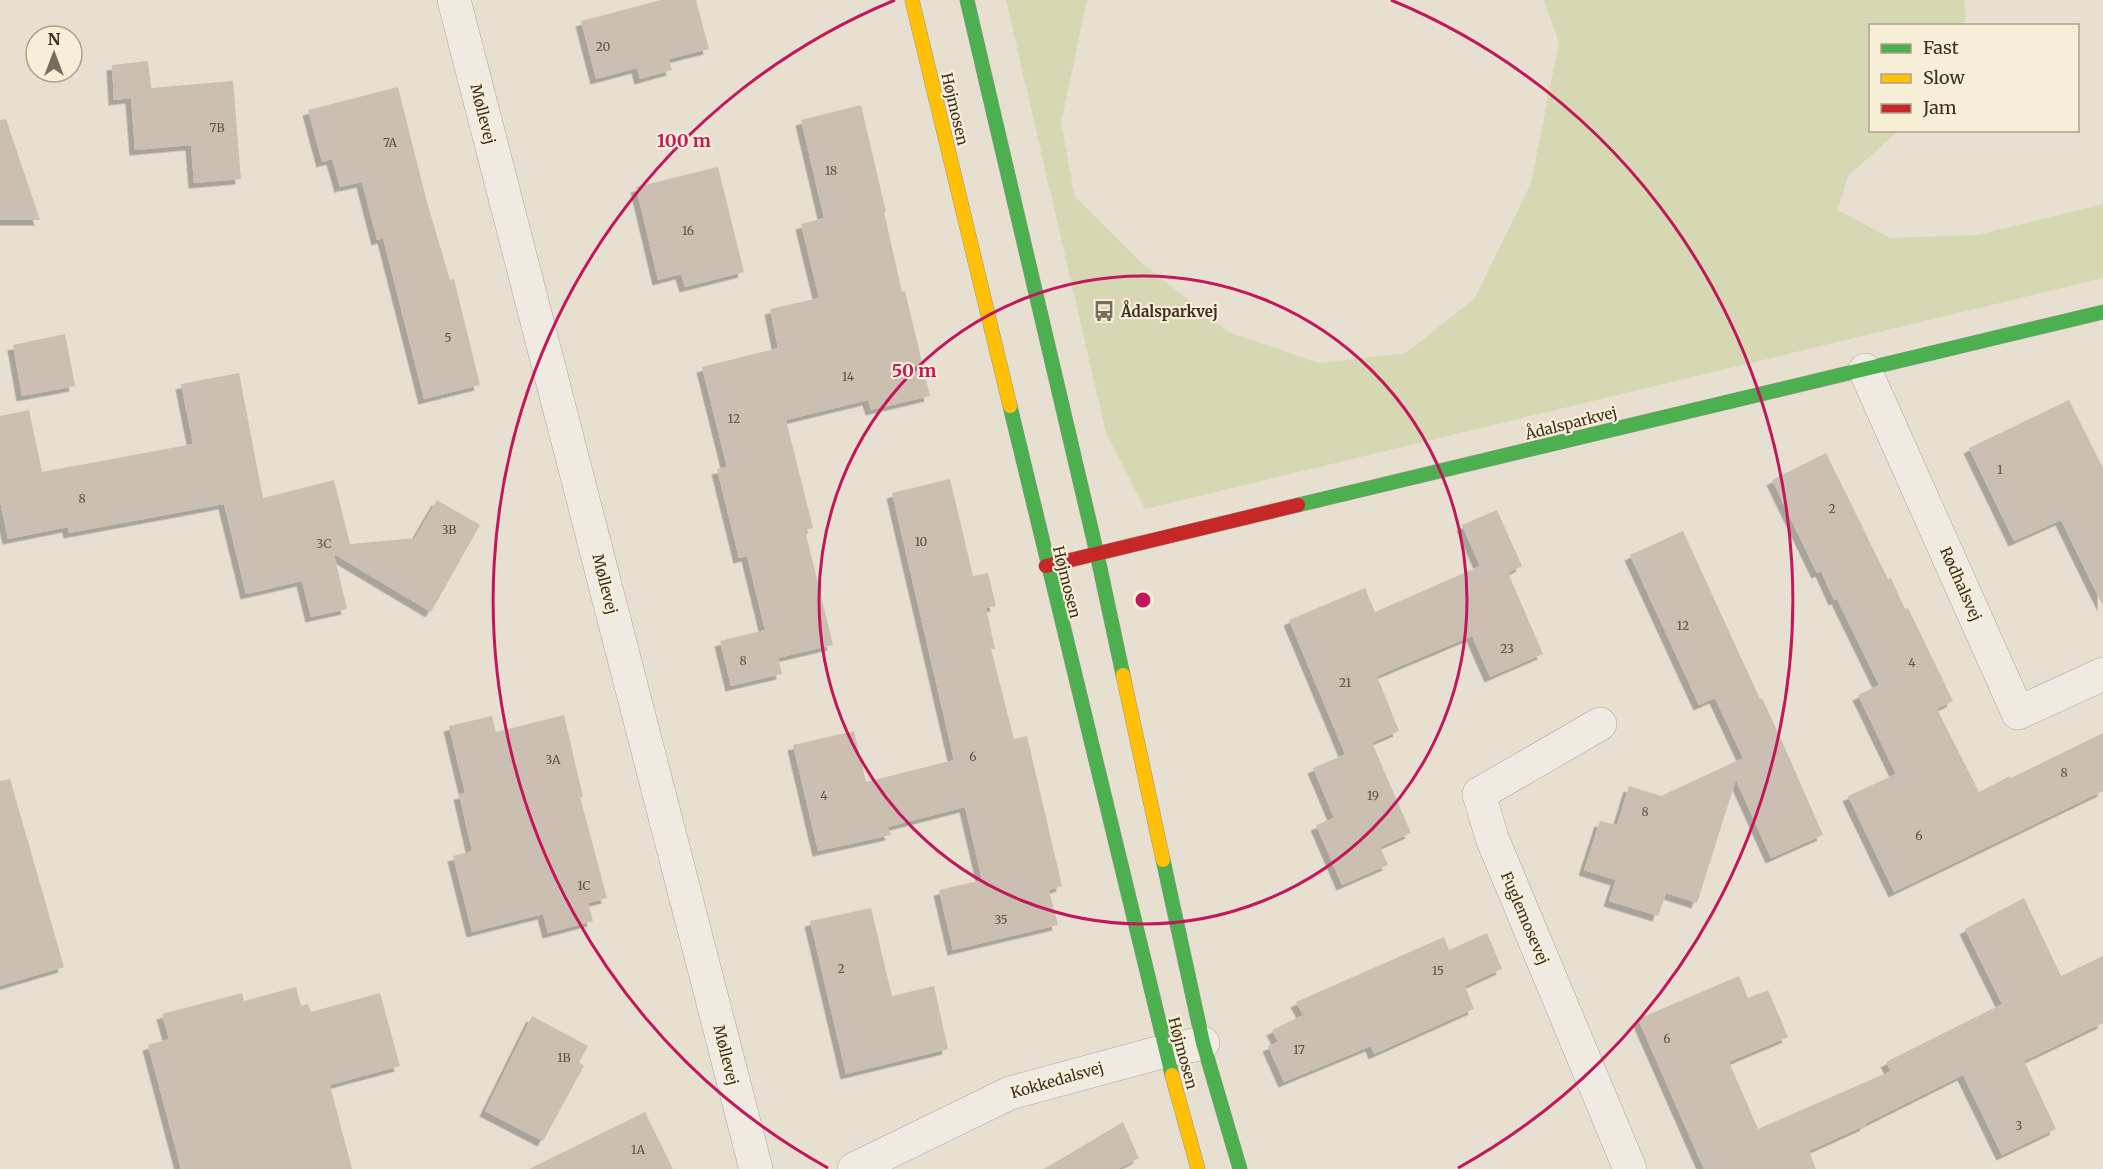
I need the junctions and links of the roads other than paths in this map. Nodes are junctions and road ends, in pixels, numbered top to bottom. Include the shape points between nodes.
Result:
1 (454, 0) edge
2 (912, 0) edge
3 (967, 0) edge
4 (2103, 312) edge
5 (1865, 370) junction
6 (1097, 554) junction
7 (1047, 566) junction
8 (2103, 674) edge
9 (1600, 724) dead end
10 (1203, 1043) junction
11 (1165, 1051) junction
12 (756, 1169) edge
13 (854, 1169) edge
14 (1198, 1169) edge
15 (1240, 1169) edge
16 (1630, 1169) edge

1 - 12 street, Møllevej
2 - 7 street, Højmosen
3 - 6 street, Højmosen
4 - 5 street, Ådalsparkvej
5 - 6 street, Ådalsparkvej
5 - 8 street, Rødhalsvej via 2018,713
6 - 7 street, Ådalsparkvej
6 - 10 street, Højmosen
7 - 11 street, Højmosen
9 - 16 street, Fuglemosevej via 1479,794 1492,838
10 - 11 street, Kokkedalsvej
10 - 15 street, Højmosen
11 - 13 street, Kokkedalsvej via 1010,1093
11 - 14 street, Højmosen

